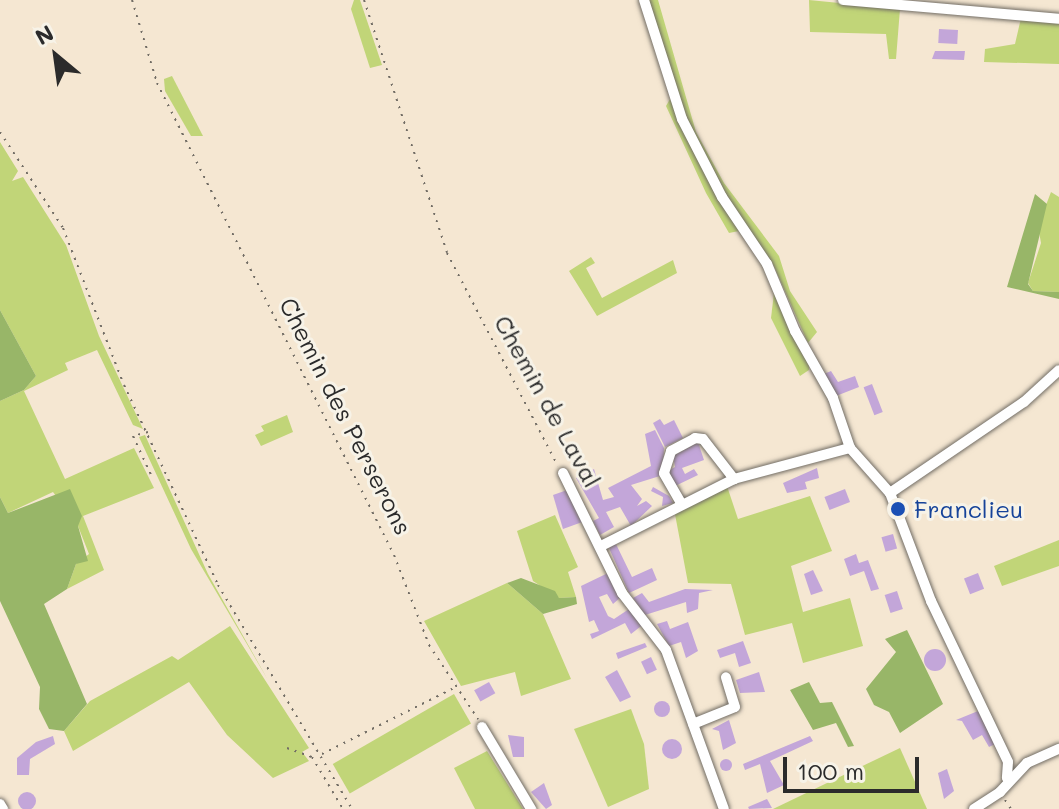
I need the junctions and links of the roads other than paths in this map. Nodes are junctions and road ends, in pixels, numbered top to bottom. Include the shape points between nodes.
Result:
1 (644, 0) edge
2 (843, 0) edge
3 (1059, 19) edge
4 (1059, 370) edge
5 (850, 448) junction
6 (563, 473) road end
7 (734, 479) junction
8 (890, 493) junction
9 (681, 503) junction
10 (601, 546) junction
11 (726, 677) dead end
12 (693, 724) junction
13 (482, 727) road end
14 (1059, 749) edge
15 (1008, 762) junction
16 (1027, 763) junction
17 (1007, 778) junction
18 (531, 809) edge
19 (724, 809) edge
20 (974, 809) edge

1 - 5 street via 682,119 722,197 767,264 795,331 833,398
2 - 3 street
4 - 8 street via 1037,393
5 - 7 street
5 - 8 street
6 - 10 street, Chemin de Laval
7 - 9 street
7 - 9 street via 703,439 695,438 671,451 664,473
8 - 15 street via 931,601
9 - 10 street
10 - 12 street, Chemin de Laval via 622,593 666,650
11 - 12 street via 735,707
12 - 19 street, Chemin de Laval
13 - 18 street
14 - 16 street
15 - 16 street
15 - 17 street
16 - 17 street
17 - 20 street via 1000,792

